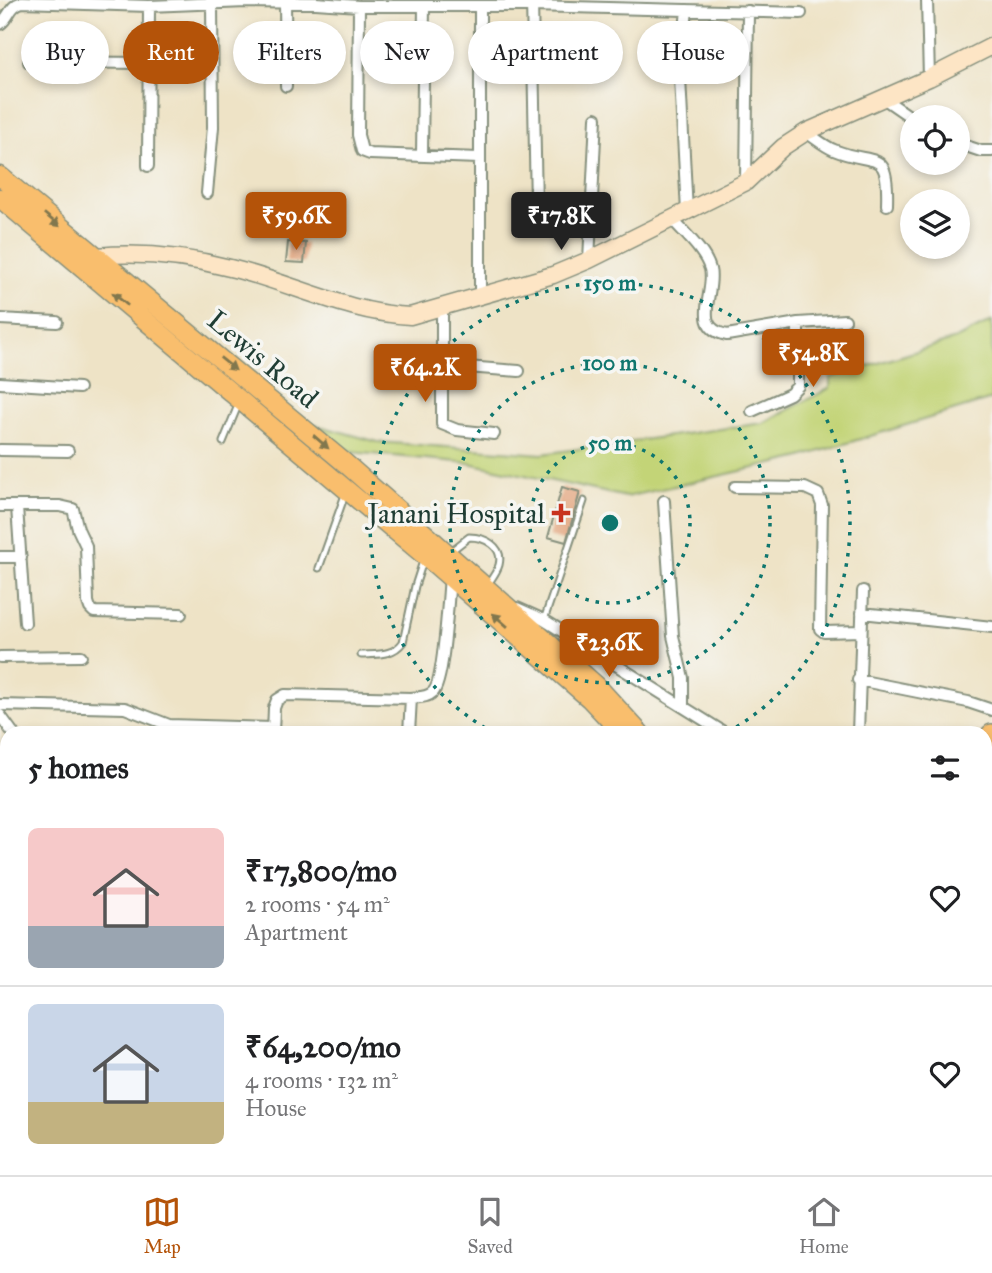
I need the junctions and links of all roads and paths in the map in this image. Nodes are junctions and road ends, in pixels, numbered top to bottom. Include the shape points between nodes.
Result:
1 (772, 0) edge
2 (926, 0) edge
3 (246, 1) edge
4 (316, 1) edge
5 (178, 2) edge
6 (285, 2) junction
7 (212, 3) junction
8 (381, 3) edge
9 (450, 3) edge
10 (532, 3) edge
11 (149, 6) junction
12 (359, 6) junction
13 (424, 6) junction
14 (480, 6) junction
15 (687, 10) junction
16 (748, 11) junction
17 (772, 13) junction
18 (801, 13) dead end
19 (149, 21) edge
20 (0, 24) edge
21 (992, 46) edge
22 (929, 78) junction
23 (149, 84) edge
24 (286, 86) dead end
25 (883, 98) junction
26 (900, 110) edge
27 (596, 118) dead end
28 (806, 132) junction
29 (970, 147) edge
30 (992, 151) edge
31 (422, 154) junction
32 (479, 158) junction
33 (148, 166) dead end
34 (0, 176) edge
35 (746, 182) junction
36 (207, 193) dead end
37 (0, 198) edge
38 (536, 205) dead end
39 (887, 205) dead end
40 (680, 216) junction
41 (97, 256) junction
42 (589, 260) junction
43 (480, 295) junction
44 (442, 306) junction
45 (148, 310) junction
46 (0, 320) edge
47 (845, 320) dead end
48 (57, 322) dead end
49 (797, 323) junction
50 (441, 365) junction
51 (519, 371) dead end
52 (0, 383) edge
53 (79, 388) dead end
54 (240, 399) junction
55 (752, 411) dead end
56 (494, 434) dead end
57 (223, 442) dead end
58 (0, 450) edge
59 (68, 451) dead end
60 (735, 487) dead end
61 (346, 490) junction
62 (584, 501) dead end
63 (664, 501) dead end
64 (0, 506) edge
65 (17, 507) junction
66 (0, 557) edge
67 (21, 557) junction
68 (440, 563) junction
69 (319, 568) dead end
70 (863, 591) dead end
71 (480, 593) junction
72 (505, 603) junction
73 (862, 613) junction
74 (181, 614) dead end
75 (544, 620) junction
76 (25, 623) dead end
77 (992, 627) edge
78 (861, 631) junction
79 (361, 654) dead end
80 (81, 656) dead end
81 (0, 657) edge
82 (858, 680) junction
83 (411, 698) junction
84 (0, 705) edge
85 (683, 706) junction
86 (992, 710) edge
87 (186, 726) edge
88 (274, 726) edge
89 (409, 726) edge
90 (615, 726) edge
91 (634, 726) edge
92 (715, 726) edge
93 (858, 726) edge

1 - 17 street
2 - 22 street
3 - 6 street
3 - 7 street
4 - 6 street
4 - 12 street
5 - 7 street
5 - 11 street
6 - 24 street
7 - 36 street via 213,127
8 - 12 street
8 - 13 street
9 - 13 street
9 - 14 street
10 - 14 street
10 - 15 street
10 - 38 street
11 - 19 street
11 - 20 street via 22,2
12 - 31 street via 359,145 370,154
13 - 31 street
14 - 32 street
15 - 16 street
15 - 40 street via 680,78
16 - 17 street
16 - 35 street
17 - 18 street
21 - 22 street
22 - 25 street
23 - 33 street
25 - 26 street
25 - 28 street
27 - 42 street
28 - 35 street
28 - 39 street via 833,150 880,163 888,180
29 - 30 street
31 - 32 street
32 - 43 street
34 -> 41 main road, Lewis Road
35 - 40 street
45 -> 37 main road, Lewis Road
40 - 42 street
40 - 49 street via 711,271 709,327 727,335
41 - 44 street via 132,253 229,267 390,315 410,316
41 - 45 main road, Lewis Road
42 - 43 street
43 - 44 street
44 - 50 street
45 - 54 main road, Lewis Road
45 -> 68 main road, Lewis Road via 298,422 345,463
46 - 48 street
47 - 49 street
49 - 55 street via 797,386 790,394
50 - 51 street
50 - 56 street via 442,424
52 - 53 street
54 - 57 lane
54 - 61 main road, Lewis Road
58 - 59 street
60 - 78 street via 805,488 818,494 822,505 820,629
61 - 68 main road, Lewis Road
61 - 69 lane
62 - 75 lane
63 - 85 street
64 - 65 street
65 - 67 street
65 - 74 street via 73,509 86,545 88,602 94,612
66 - 67 street
67 - 76 street
68 - 71 main road, Lewis Road
68 - 71 lane via 469,537 485,539 499,553 499,564
68 - 79 lane via 415,586 398,649
68 - 83 street via 438,684 428,696
70 - 73 street
71 - 72 main road, Lewis Road
90 -> 71 main road, Lewis Road
72 - 75 street
72 - 91 main road, Lewis Road via 597,686
73 - 77 street
73 - 78 street
75 - 85 street
78 - 82 street
80 - 81 street
82 - 86 street
82 - 93 street
83 - 88 street via 285,695 277,700
83 - 89 street
84 - 87 street via 125,708 169,725
85 - 92 street

